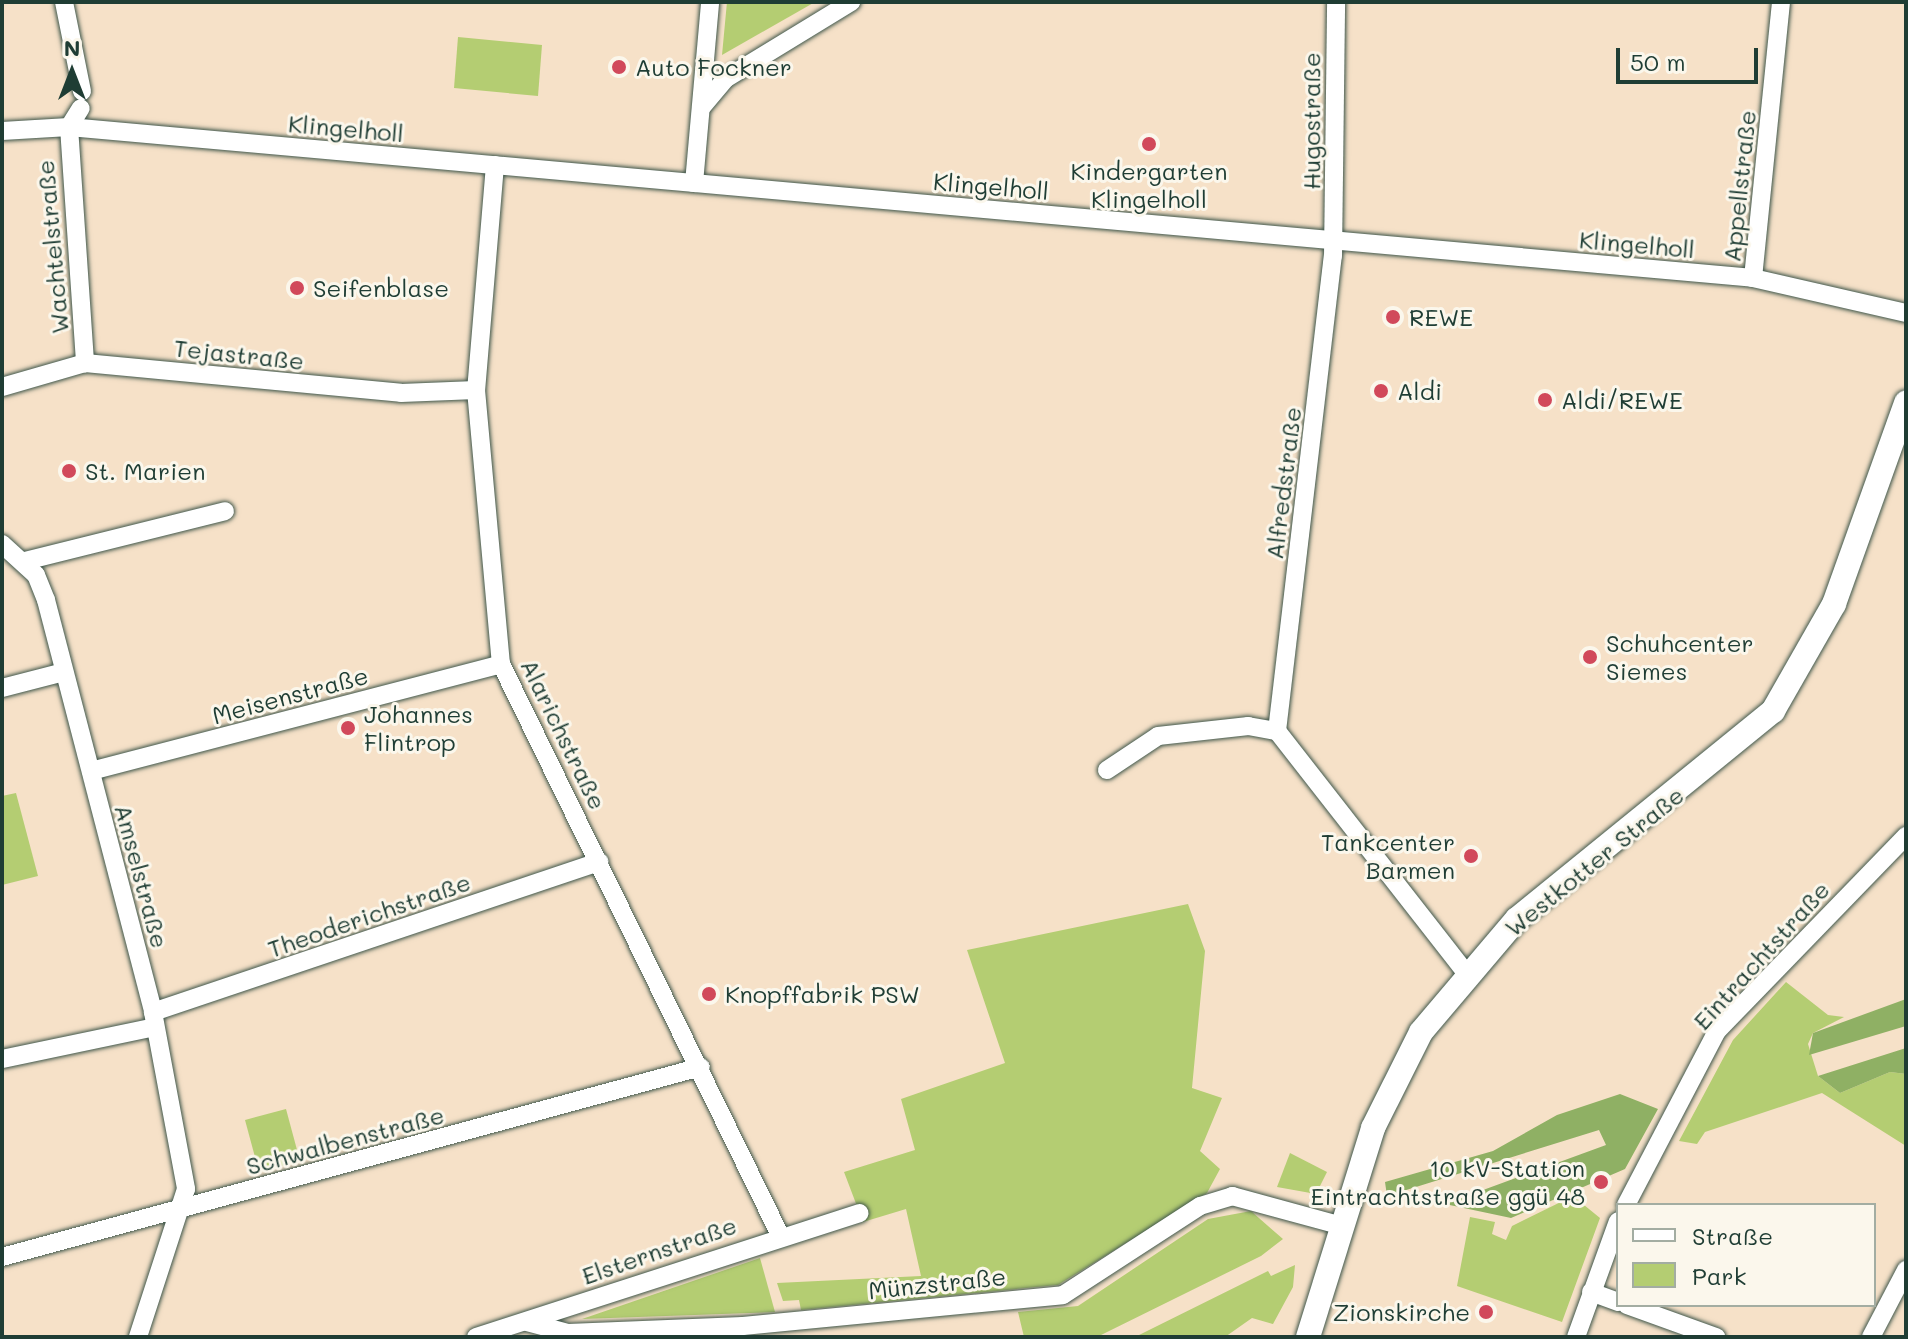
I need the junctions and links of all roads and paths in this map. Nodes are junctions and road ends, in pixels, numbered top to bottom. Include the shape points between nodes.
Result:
1 (64, 2) edge
2 (710, 2) edge
3 (851, 2) edge
4 (1336, 2) edge
5 (1781, 2) edge
6 (701, 108) junction
7 (69, 127) junction
8 (2, 131) edge
9 (495, 165) junction
10 (694, 183) junction
11 (1334, 241) junction
12 (1753, 278) junction
13 (1906, 313) edge
14 (85, 363) junction
15 (2, 387) edge
16 (476, 390) junction
17 (1906, 403) edge
18 (225, 511) dead end
19 (2, 544) edge
20 (25, 561) junction
21 (501, 664) junction
22 (64, 672) junction
23 (2, 688) edge
24 (1277, 731) junction
25 (1107, 770) dead end
26 (91, 771) junction
27 (1906, 836) edge
28 (600, 862) junction
29 (1466, 973) junction
30 (154, 1020) junction
31 (2, 1059) edge
32 (701, 1067) junction
33 (1627, 1203) edge
34 (183, 1210) junction
35 (859, 1213) dead end
36 (1339, 1225) junction
37 (1616, 1226) edge
38 (779, 1233) junction
39 (2, 1257) edge
40 (1906, 1270) edge
41 (1591, 1292) junction
42 (1616, 1301) edge
43 (1633, 1307) edge
44 (523, 1329) edge
45 (138, 1337) edge
46 (476, 1337) edge
47 (1308, 1337) edge
48 (1576, 1337) edge
49 (1716, 1337) edge
50 (1871, 1337) edge

1 - 7 street via 81,99
2 - 6 street
3 - 6 street via 725,79
4 - 11 street, Hugostraße
5 - 12 street, Appellstraße
6 - 10 street
7 - 8 street, Klingelholl
7 - 9 street, Klingelholl
7 - 14 street, Wachtelstraße
9 - 10 street, Klingelholl
9 - 16 street, Alarichstraße
10 - 11 street, Klingelholl
11 - 12 street, Klingelholl
11 - 24 street, Alfredstraße
12 - 13 street, Klingelholl
14 - 15 street, Tejastraße
14 - 16 street, Tejastraße via 401,393
16 - 21 street, Alarichstraße
17 - 29 main road, Westkotter Straße via 1834,604 1773,711 1732,752 1560,883
18 - 20 street
19 - 20 street
20 - 22 street, Amselstraße via 46,600
21 - 26 street, Meisenstraße
21 - 28 street, Alarichstraße
22 - 23 street
22 - 26 street, Amselstraße
24 - 25 street via 1248,726 1158,736
24 - 29 street
26 - 30 street, Amselstraße
27 - 33 street, Eintrachtstraße via 1717,1031
28 - 30 street, Theoderichstraße
28 - 32 street, Alarichstraße
29 - 36 main road, Westkotter Straße via 1396,1080
30 - 31 street, Theoderichstraße
30 - 34 street, Amselstraße via 186,1189
32 - 34 street, Schwalbenstraße
32 - 38 street, Alarichstraße
34 - 39 street, Schwalbenstraße
34 - 45 street
35 - 38 street, Elsternstraße
36 - 44 street, Münzstraße via 1232,1196 1200,1206 1063,1295 743,1326 568,1333
36 - 47 main road, Westkotter Straße
37 - 41 street
38 - 44 street, Elsternstraße
40 - 50 street
41 - 42 street
41 - 48 street
43 - 49 street
44 - 46 street, Elsternstraße

